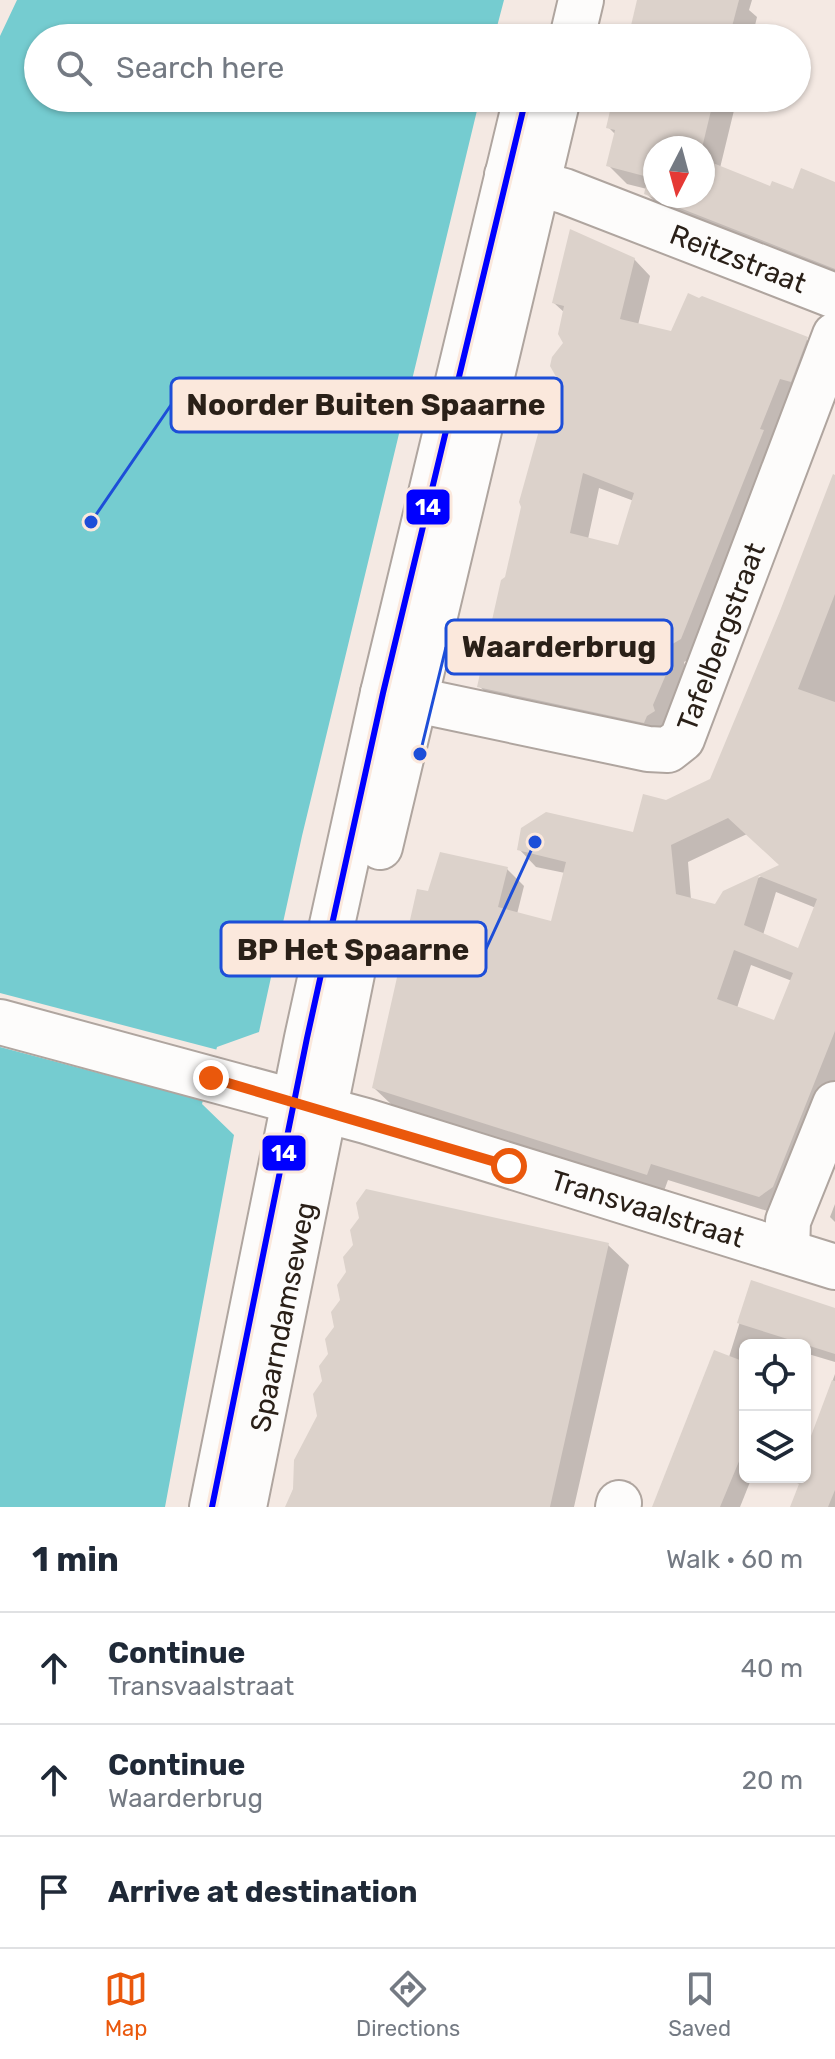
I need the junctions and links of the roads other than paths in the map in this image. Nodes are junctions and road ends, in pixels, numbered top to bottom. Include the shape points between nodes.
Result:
1 (549, 0) edge
2 (581, 0) edge
3 (543, 24) edge
4 (575, 24) edge
5 (525, 112) edge
6 (552, 112) edge
7 (522, 180) junction
8 (835, 296) edge
9 (835, 335) edge
10 (399, 697) junction
11 (0, 1022) edge
12 (835, 1104) edge
13 (309, 1105) junction
14 (787, 1250) junction
15 (835, 1267) edge
16 (212, 1507) edge
17 (244, 1507) edge

1 - 3 main road
2 - 4 main road
5 - 7 main road, Spaarndamseweg
6 - 7 main road, Spaarndamseweg
7 - 8 main road, Reitzstraat via 564,191
7 - 10 main road, Spaarndamseweg
9 - 10 main road, Tafelbergstraat via 682,739 668,750 648,749
10 - 13 main road, Spaarndamseweg via 357,946
11 - 13 main road, Transvaalstraat
12 - 14 main road via 788,1221
13 - 14 main road, Transvaalstraat
13 - 16 main road, Spaarndamseweg
13 - 17 main road, Spaarndamseweg
14 - 15 main road, Transvaalstraat

